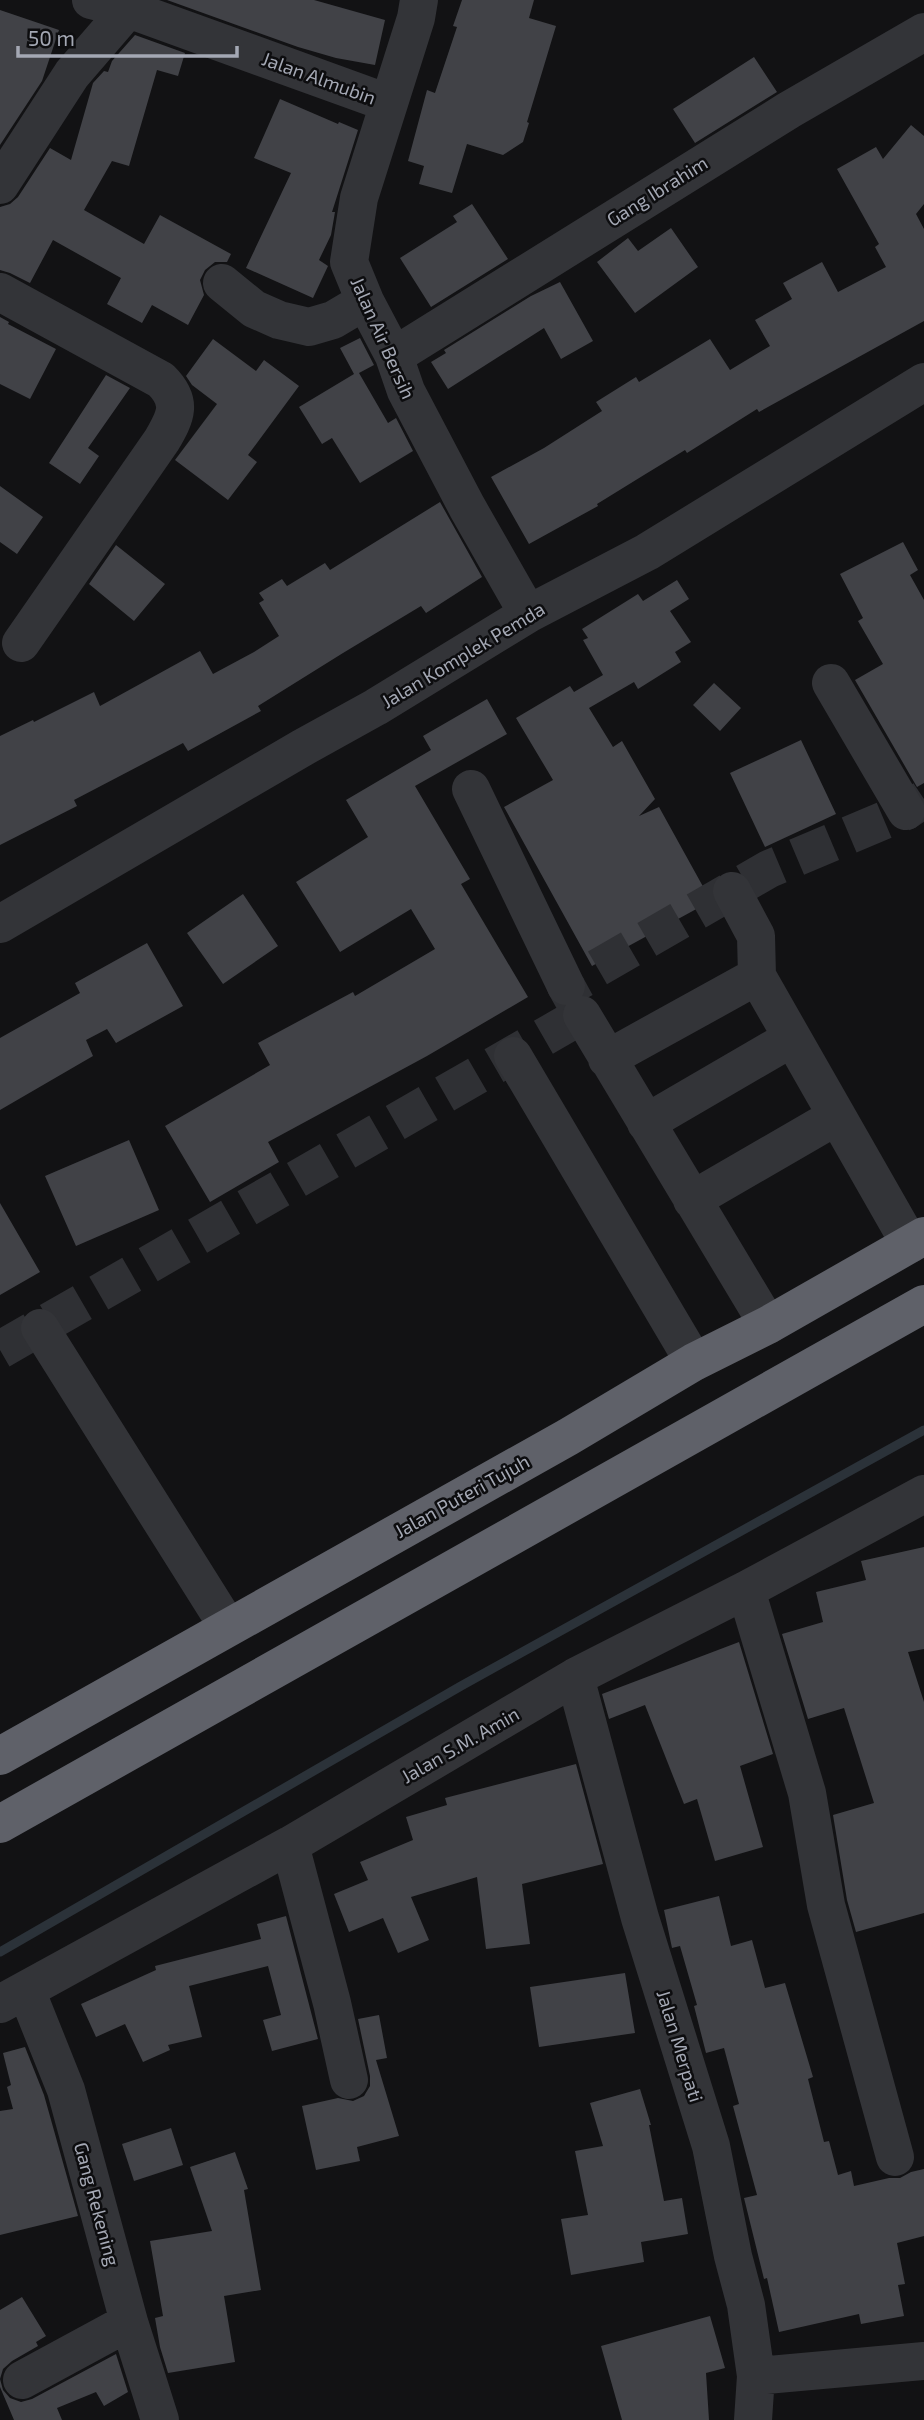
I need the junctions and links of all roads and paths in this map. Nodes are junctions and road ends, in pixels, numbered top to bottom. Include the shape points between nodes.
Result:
1 (91, 0) edge
2 (419, 0) edge
3 (128, 9) junction
4 (924, 32) edge
5 (388, 103) junction
6 (0, 185) edge
7 (222, 283) dead end
8 (0, 292) edge
9 (365, 301) junction
10 (394, 356) junction
11 (924, 382) edge
12 (528, 614) junction
13 (21, 643) dead end
14 (831, 683) dead end
15 (471, 789) dead end
16 (918, 804) edge
17 (732, 891) dead end
18 (0, 924) edge
19 (757, 976) junction
20 (793, 1038) junction
21 (513, 1056) dead end
22 (607, 1059) junction
23 (837, 1116) junction
24 (646, 1123) junction
25 (692, 1200) junction
26 (917, 1240) edge
27 (924, 1304) edge
28 (768, 1325) junction
29 (40, 1328) dead end
30 (694, 1362) junction
31 (568, 1437) junction
32 (596, 1489) junction
33 (923, 1499) edge
34 (746, 1590) junction
35 (228, 1627) junction
36 (575, 1677) junction
37 (0, 1756) edge
38 (0, 1824) edge
39 (290, 1844) junction
40 (13, 1997) edge
41 (349, 2080) dead end
42 (895, 2157) dead end
43 (129, 2322) junction
44 (924, 2361) edge
45 (756, 2376) junction
46 (22, 2380) dead end
47 (160, 2420) edge
48 (753, 2420) edge

1 - 3 street, Jalan Almubin
2 - 5 street, Jalan Air Bersih
3 - 5 street, Jalan Almubin
3 - 6 street via 72,74
4 - 10 street, Gang Ibrahim via 766,124
5 - 9 street, Jalan Air Bersih via 359,198 349,262
7 - 9 street via 254,309 309,327 333,320
8 - 13 street via 161,380 176,403 162,440
9 - 10 street, Jalan Air Bersih
10 - 12 street, Jalan Air Bersih via 406,391
11 - 12 street, Jalan Komplek Pemda via 647,552
12 - 18 street, Jalan Komplek Pemda
14 - 16 street
15 - 22 street
17 - 19 street via 756,936
19 - 20 street
19 - 22 street
20 - 23 street
20 - 24 street
21 - 30 street
22 - 24 street
23 - 25 street
23 - 26 street
24 - 25 street
25 - 28 street
26 - 28 highway, Jalan Puteri Tujuh
27 - 32 highway
28 - 30 highway, Jalan Puteri Tujuh
29 - 35 street
30 - 31 highway, Jalan Puteri Tujuh
31 - 32 highway
31 - 35 highway, Jalan Puteri Tujuh
32 - 38 highway
33 - 34 street, Jalan S.M. Amin
34 - 36 street, Jalan S.M. Amin
34 - 42 street via 807,1793 825,1905
35 - 37 highway, Jalan Puteri Tujuh
36 - 39 street, Jalan S.M. Amin
36 - 45 street, Jalan Merpati via 640,1917 711,2146 746,2305
39 - 40 street, Jalan S.M. Amin
39 - 41 street
40 - 43 street, Gang Rekening via 66,2090
43 - 46 street
43 - 47 street, Gang Rekening
44 - 45 street
45 - 48 street, Jalan Merpati

